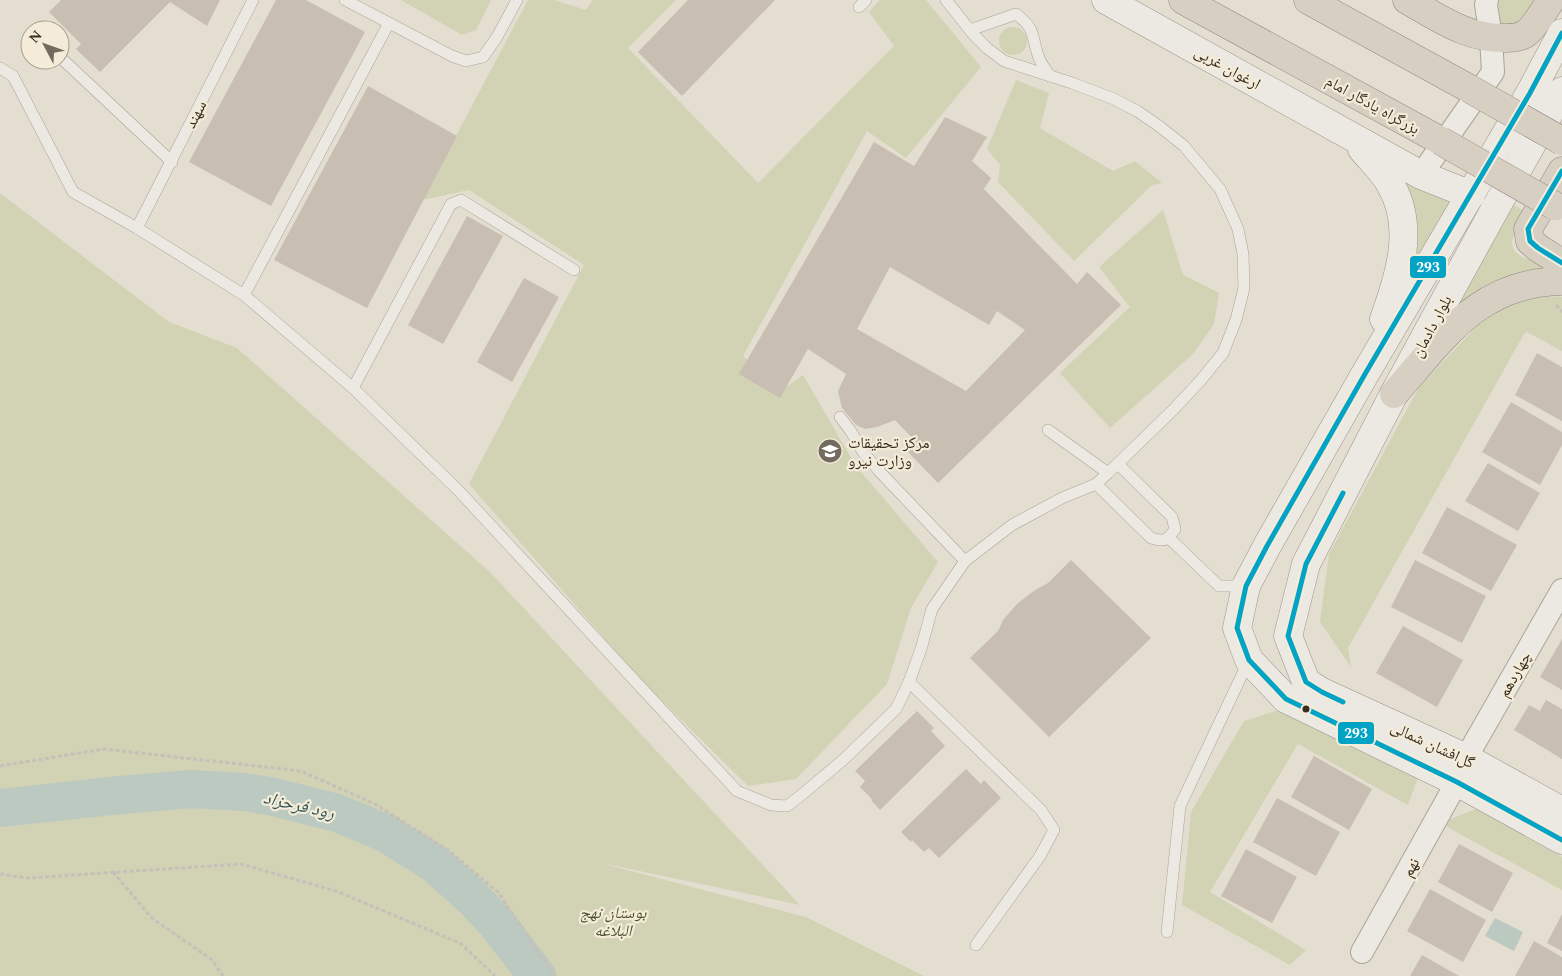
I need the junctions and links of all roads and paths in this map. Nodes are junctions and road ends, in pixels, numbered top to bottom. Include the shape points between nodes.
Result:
1 (253, 0) edge
2 (345, 0) edge
3 (517, 0) edge
4 (946, 0) edge
5 (1106, 0) edge
6 (1183, 0) edge
7 (1308, 0) edge
8 (1407, 0) edge
9 (1487, 0) edge
10 (1551, 0) edge
11 (389, 23) junction
12 (970, 30) junction
13 (1562, 33) edge
14 (1491, 37) junction
15 (70, 61) edge
16 (0, 68) edge
17 (1050, 76) junction
18 (1562, 91) edge
19 (1349, 136) junction
20 (1562, 141) edge
21 (172, 162) junction
22 (1562, 171) edge
23 (1421, 175) junction
24 (1470, 195) junction
25 (1559, 208) edge
26 (137, 228) junction
27 (1562, 262) edge
28 (574, 270) dead end
29 (1562, 281) edge
30 (244, 295) junction
31 (1365, 374) junction
32 (353, 388) junction
33 (1394, 394) junction
34 (840, 417) dead end
35 (1048, 430) dead end
36 (1118, 464) junction
37 (1108, 473) junction
38 (1096, 484) junction
39 (1169, 538) junction
40 (1267, 546) junction
41 (965, 561) junction
42 (1306, 564) junction
43 (1246, 586) junction
44 (1562, 590) edge
45 (1249, 660) junction
46 (909, 682) junction
47 (0, 766) edge
48 (1462, 770) junction
49 (1562, 811) edge
50 (1562, 840) edge
51 (113, 872) junction
52 (0, 874) edge
53 (1167, 932) dead end
54 (976, 945) dead end
55 (1362, 952) dead end
56 (224, 976) edge
57 (495, 976) edge
58 (554, 976) edge

1 - 21 lane, سهند
2 - 11 lane
3 - 11 lane via 483,57 466,61
4 - 12 lane
5 - 19 main road, ارغوان غربی
6 - 25 highway, بزرگراه یادگار امام, bridge
7 - 20 highway, bridge
8 - 14 highway via 1459,30
9 - 14 street
10 - 14 highway via 1526,34
11 - 30 lane
12 - 17 lane via 1004,61
12 - 17 lane via 1016,14 1033,32 1038,57
13 - 24 main road, بلوار دادمان
14 - 23 street via 1493,72
15 - 21 lane
16 - 26 lane via 13,76 73,192
17 - 36 lane via 1138,111 1184,146 1220,189 1238,229 1243,254 1244,288 1223,353 1184,398
18 - 33 main road, بلوار دادمان
19 - 23 main road, ارغوان غربی
19 - 31 main road, ارغوان غربی via 1389,182 1396,195 1403,224 1404,240 1395,288
21 - 26 lane, سهند
22 - 27 highway via 1528,229 1530,241
23 - 24 main road, ارغوان غربی
24 - 31 main road, بلوار دادمان
26 - 30 lane
28 - 32 lane via 461,200 451,204
29 - 33 highway via 1515,288 1478,306 1461,320
30 - 32 lane
31 - 40 main road, بلوار دادمان
32 - 46 lane via 459,491 737,791 771,805 787,806 843,760 896,708
33 - 42 main road, بلوار دادمان
34 - 41 lane via 879,471
35 - 37 lane
36 - 37 lane
36 - 39 lane via 1172,517 1175,529
37 - 38 lane
38 - 39 lane via 1151,538 1162,541
38 - 41 lane via 1012,525
39 - 43 lane via 1219,586
40 - 42 main road
40 - 43 main road, گل‌افشان شمالی
41 - 46 lane via 932,609
42 - 48 main road, گل‌افشان شمالی via 1288,636 1306,682
43 - 45 main road, گل‌افشان شمالی via 1237,628
44 - 48 street, چهاردهم
45 - 48 main road, گل‌افشان شمالی via 1286,699
45 - 53 lane via 1180,806
46 - 54 lane via 1041,810 1054,830 1040,856
47 - 58 path via 104,749 301,771 375,804 448,850 498,892
48 - 49 main road, گل‌افشان شمالی
48 - 50 main road, گل‌افشان شمالی
48 - 55 street, نهم
51 - 52 path via 27,878
51 - 56 path via 152,918 212,960
51 - 57 path via 241,864 336,891 460,943

